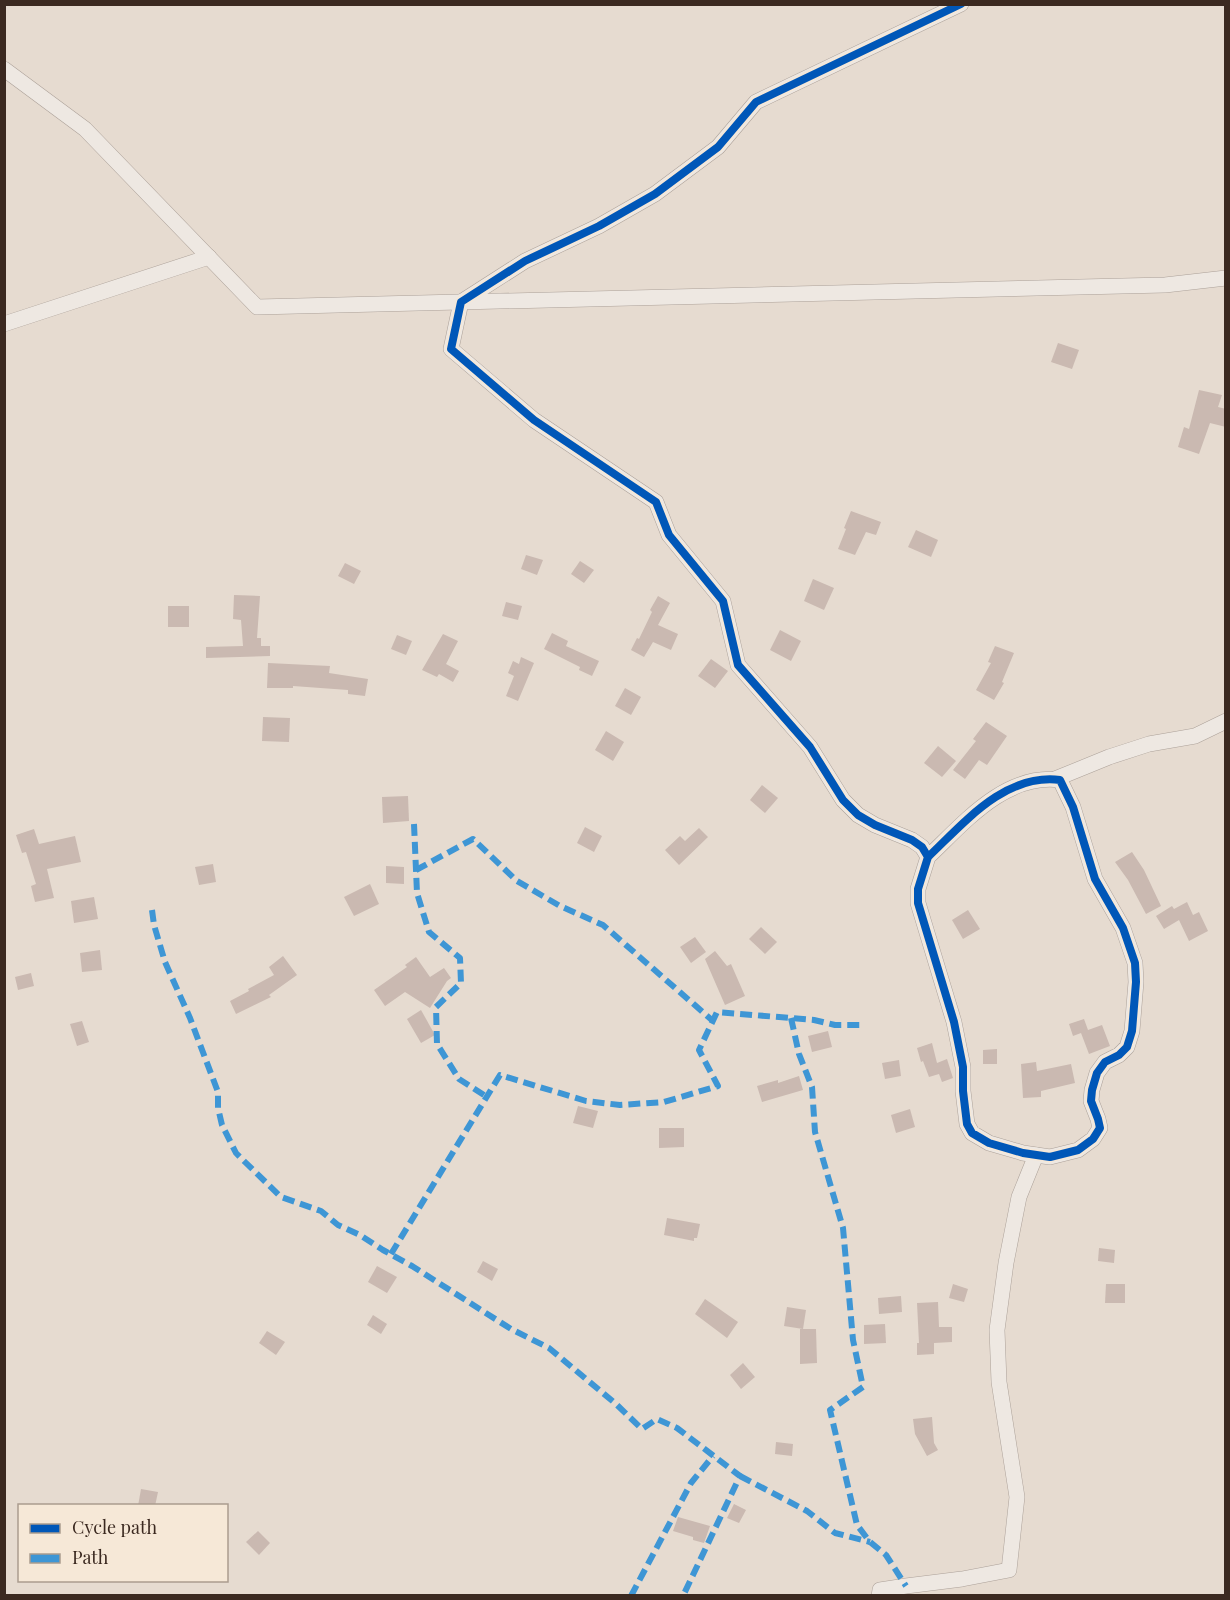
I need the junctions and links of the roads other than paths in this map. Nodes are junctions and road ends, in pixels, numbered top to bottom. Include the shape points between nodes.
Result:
1 (961, 4) edge
2 (4, 69) edge
3 (208, 257) junction
4 (1225, 274) edge
5 (461, 302) junction
6 (4, 324) edge
7 (1226, 721) edge
8 (1055, 779) junction
9 (928, 857) junction
10 (1036, 1155) junction
11 (879, 1596) edge

1 - 5 street via 756,102 718,147 655,194 525,261
2 - 3 street via 85,129
3 - 5 street via 257,307
3 - 6 street
4 - 5 street via 1165,285
5 - 9 street via 451,349 534,420 656,502 669,535 723,602 738,665 810,747 843,800 875,825 912,840
7 - 8 street via 1195,736 1149,744
8 - 9 street via 1007,789
8 - 10 street via 1060,780 1073,807 1095,879 1123,928 1136,982 1127,1047 1105,1062 1092,1090 1091,1101 1100,1128 1078,1150 1050,1157
9 - 10 street via 918,903 954,1022 963,1067 967,1124 972,1133 989,1143
10 - 11 street via 1018,1197 997,1330 999,1382 1017,1497 1009,1570 880,1590

